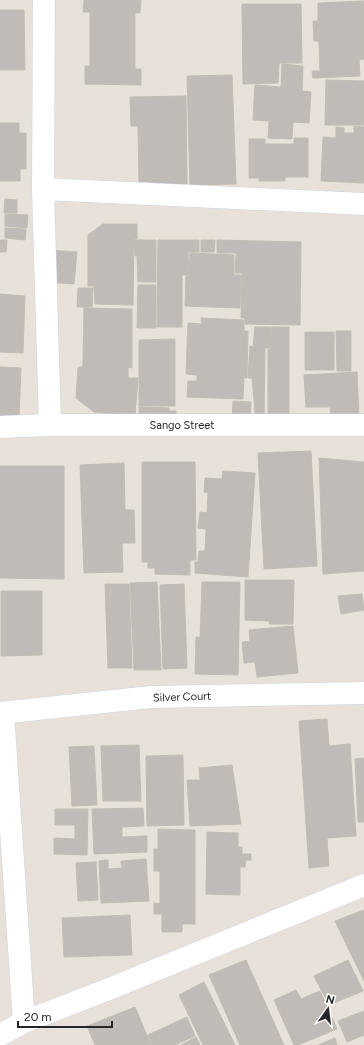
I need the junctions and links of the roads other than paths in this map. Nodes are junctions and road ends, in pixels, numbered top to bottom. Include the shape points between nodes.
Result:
1 (44, 0) edge
2 (43, 190) junction
3 (364, 204) edge
4 (50, 425) junction
5 (364, 425) edge
6 (0, 427) edge
7 (364, 693) edge
8 (2, 713) edge
9 (364, 885) edge
10 (24, 1022) junction
11 (0, 1035) edge

1 - 2 street
2 - 3 street
2 - 4 street
4 - 5 street, Sango Street
4 - 6 street, Sango Street
7 - 8 street, Silver Court via 151,697
8 - 10 street
9 - 10 street
10 - 11 street

